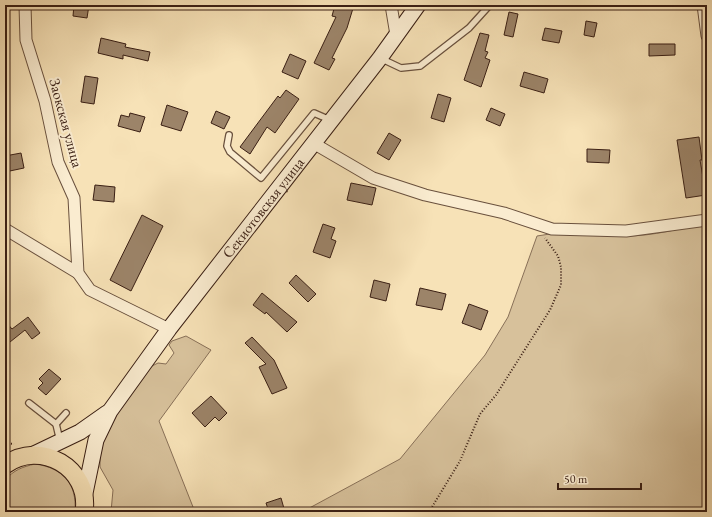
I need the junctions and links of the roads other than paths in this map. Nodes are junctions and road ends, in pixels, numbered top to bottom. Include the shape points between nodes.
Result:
1 (25, 5) edge
2 (391, 5) edge
3 (418, 5) edge
4 (488, 6) dead end
5 (705, 10) edge
6 (396, 35) junction
7 (707, 36) edge
8 (380, 58) junction
9 (331, 120) junction
10 (229, 135) dead end
11 (313, 143) junction
12 (707, 220) edge
13 (5, 229) edge
14 (78, 273) junction
15 (169, 329) junction
16 (29, 403) dead end
17 (110, 411) junction
18 (66, 413) dead end
19 (56, 424) junction
20 (60, 442) junction
21 (15, 458) edge
22 (85, 508) edge

1 - 14 street, Заокская улица via 26,40 46,101 58,162 74,198
2 - 6 street
3 - 6 main road, Секиотовская улица
4 - 8 lane via 469,28 420,66 401,68
5 - 7 street
6 - 8 main road, Секиотовская улица
8 - 9 main road, Секиотовская улица
9 - 10 lane via 314,113 261,178 230,152 227,146
9 - 11 main road, Секиотовская улица
11 - 12 street via 373,178 425,195 504,214 552,229 626,231
11 - 15 main road, Секиотовская улица
13 - 14 street
14 - 15 street via 90,290
15 - 17 main road, Секиотовская улица
16 - 19 lane
17 - 20 main road via 80,432
17 - 22 main road via 96,440
18 - 19 lane
19 - 20 lane
20 - 21 main road
21 - 22 main road via 49,457 64,464 80,482

